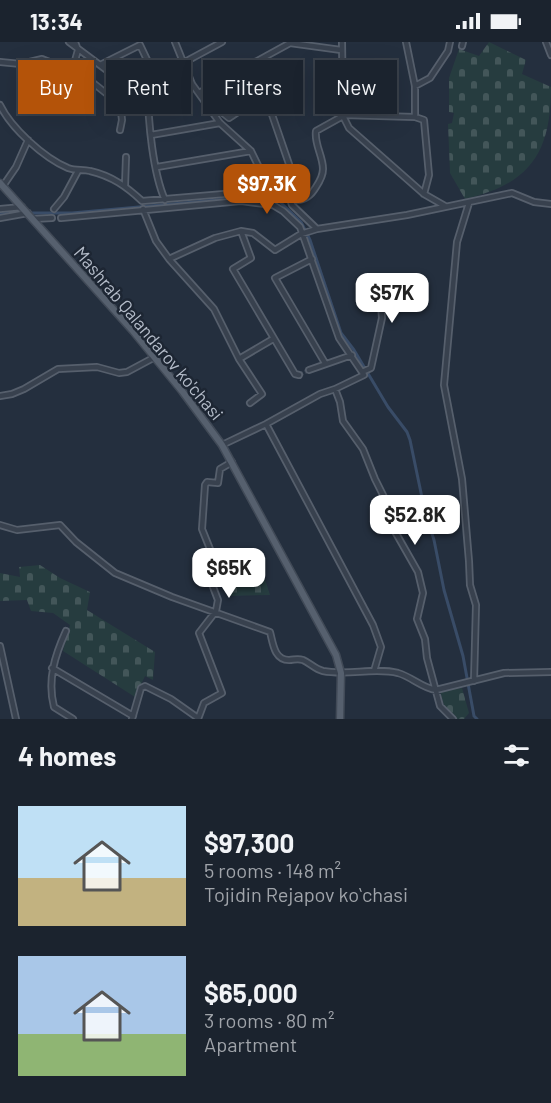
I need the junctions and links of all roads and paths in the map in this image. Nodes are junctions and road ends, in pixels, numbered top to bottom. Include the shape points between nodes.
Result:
1 (69, 42) edge
2 (76, 42) edge
3 (176, 42) edge
4 (222, 42) edge
5 (342, 42) edge
6 (406, 42) edge
7 (450, 42) edge
8 (546, 42) edge
9 (282, 44) edge
10 (78, 50) junction
11 (341, 50) junction
12 (551, 55) edge
13 (75, 60) edge
14 (110, 60) edge
15 (147, 60) edge
16 (182, 60) edge
17 (189, 60) edge
18 (0, 62) edge
19 (106, 62) edge
20 (18, 64) edge
21 (100, 65) junction
22 (106, 70) edge
23 (94, 84) edge
24 (192, 84) edge
25 (415, 86) junction
26 (199, 93) junction
27 (203, 99) edge
28 (0, 105) edge
29 (150, 114) edge
30 (214, 114) edge
31 (272, 114) edge
32 (343, 116) junction
33 (415, 117) junction
34 (220, 123) junction
35 (120, 129) dead end
36 (151, 135) junction
37 (28, 140) junction
38 (251, 151) junction
39 (126, 157) dead end
40 (157, 167) junction
41 (78, 171) junction
42 (1, 185) edge
43 (125, 186) junction
44 (270, 190) junction
45 (424, 194) junction
46 (290, 199) junction
47 (302, 199) junction
48 (165, 200) junction
49 (469, 203) junction
50 (551, 204) edge
51 (22, 207) junction
52 (447, 207) junction
53 (0, 209) edge
54 (54, 209) dead end
55 (143, 209) junction
56 (31, 216) junction
57 (0, 218) edge
58 (52, 218) dead end
59 (61, 218) dead end
60 (316, 229) junction
61 (241, 231) junction
62 (304, 233) junction
63 (169, 259) junction
64 (312, 259) junction
65 (379, 278) dead end
66 (273, 339) junction
67 (352, 355) junction
68 (155, 357) junction
69 (239, 359) junction
70 (325, 363) junction
71 (309, 370) tunnel mouth
72 (363, 372) junction
73 (299, 375) dead end
74 (335, 389) junction
75 (0, 396) edge
76 (250, 403) dead end
77 (266, 424) junction
78 (222, 445) junction
79 (232, 462) junction
80 (0, 525) edge
81 (216, 611) junction
82 (66, 631) dead end
83 (0, 646) edge
84 (52, 668) junction
85 (374, 671) junction
86 (551, 672) edge
87 (341, 673) junction
88 (474, 681) junction
89 (436, 690) junction
90 (133, 718) edge
91 (198, 718) edge
92 (16, 719) edge
93 (73, 719) edge
94 (340, 719) edge
95 (453, 719) edge

1 - 10 street
2 - 10 street
3 - 16 street
4 - 17 street
5 - 11 street
6 - 25 street
7 - 25 street via 430,78
8 - 12 street
9 - 11 street
9 - 26 street
10 - 13 street
10 - 21 street
11 - 32 street
14 - 15 street via 140,45
18 - 20 street
19 - 21 street
21 - 22 street
23 - 35 street via 120,102
24 - 26 street
25 - 33 street
26 - 27 street
28 - 37 street
29 - 36 street
30 - 34 street
31 - 47 street
32 - 33 street
32 - 45 street via 349,128
32 - 47 street via 316,131 322,178 312,194
33 - 45 street via 424,120 429,175
34 - 36 street
34 - 38 street
36 - 40 street
37 - 41 street
37 - 42 street via 16,167
38 - 40 street
38 - 44 street
39 - 43 street
40 - 48 street
41 - 43 street via 88,170
41 - 54 street
42 - 51 main road, Mashrab Qalandarov ko'chasi
43 - 48 street via 142,201
44 - 46 street
44 - 48 street
45 - 52 street
46 - 47 street
46 - 60 street
49 - 50 street via 514,193
49 - 52 street
49 - 88 street via 457,242 444,385 462,479 468,568 476,605
51 - 53 street
51 - 56 main road, Mashrab Qalandarov ko'chasi
52 - 60 street
55 - 59 street
55 - 62 street via 257,202 278,207
55 - 63 street via 156,241
56 - 57 street
56 - 58 street
56 - 68 main road, Mashrab Qalandarov ko'chasi
60 - 62 street
61 - 62 street via 253,233 275,250
61 - 63 street
61 - 66 street via 251,258 233,270
62 - 64 street
63 - 69 street via 214,309
64 - 67 street via 339,338
64 - 70 street via 275,278
65 - 72 street via 382,318 371,368
66 - 69 street
66 - 73 street via 294,374
67 - 70 street
67 - 72 street
68 - 75 street via 119,373 97,367 58,369 24,389
68 - 78 main road, Mashrab Qalandarov ko'chasi
69 - 76 street via 262,394
70 - 71 street
72 - 74 street via 364,375
74 - 77 street
74 - 89 street via 343,421 363,449 388,505 393,528 418,572 423,593 417,619
77 - 78 street
77 - 85 street via 373,626 381,647
78 - 79 main road, Mashrab Qalandarov ko'chasi
79 - 81 street via 220,469 218,483 205,485 202,530 214,560 210,579 218,600
79 - 87 main road, Mashrab Qalandarov ko'chasi via 336,655
80 - 81 street via 17,530 60,525 115,573
81 - 87 street via 270,632 275,652 283,659 299,659 322,670
81 - 91 street via 199,631 222,693 204,703
82 - 84 street
83 - 92 street
84 - 90 street
84 - 93 street via 54,707
85 - 87 street
85 - 89 street via 400,674
86 - 88 street via 504,673
87 - 94 main road
88 - 89 street
89 - 95 street via 440,706
90 - 91 street via 141,688 145,686

